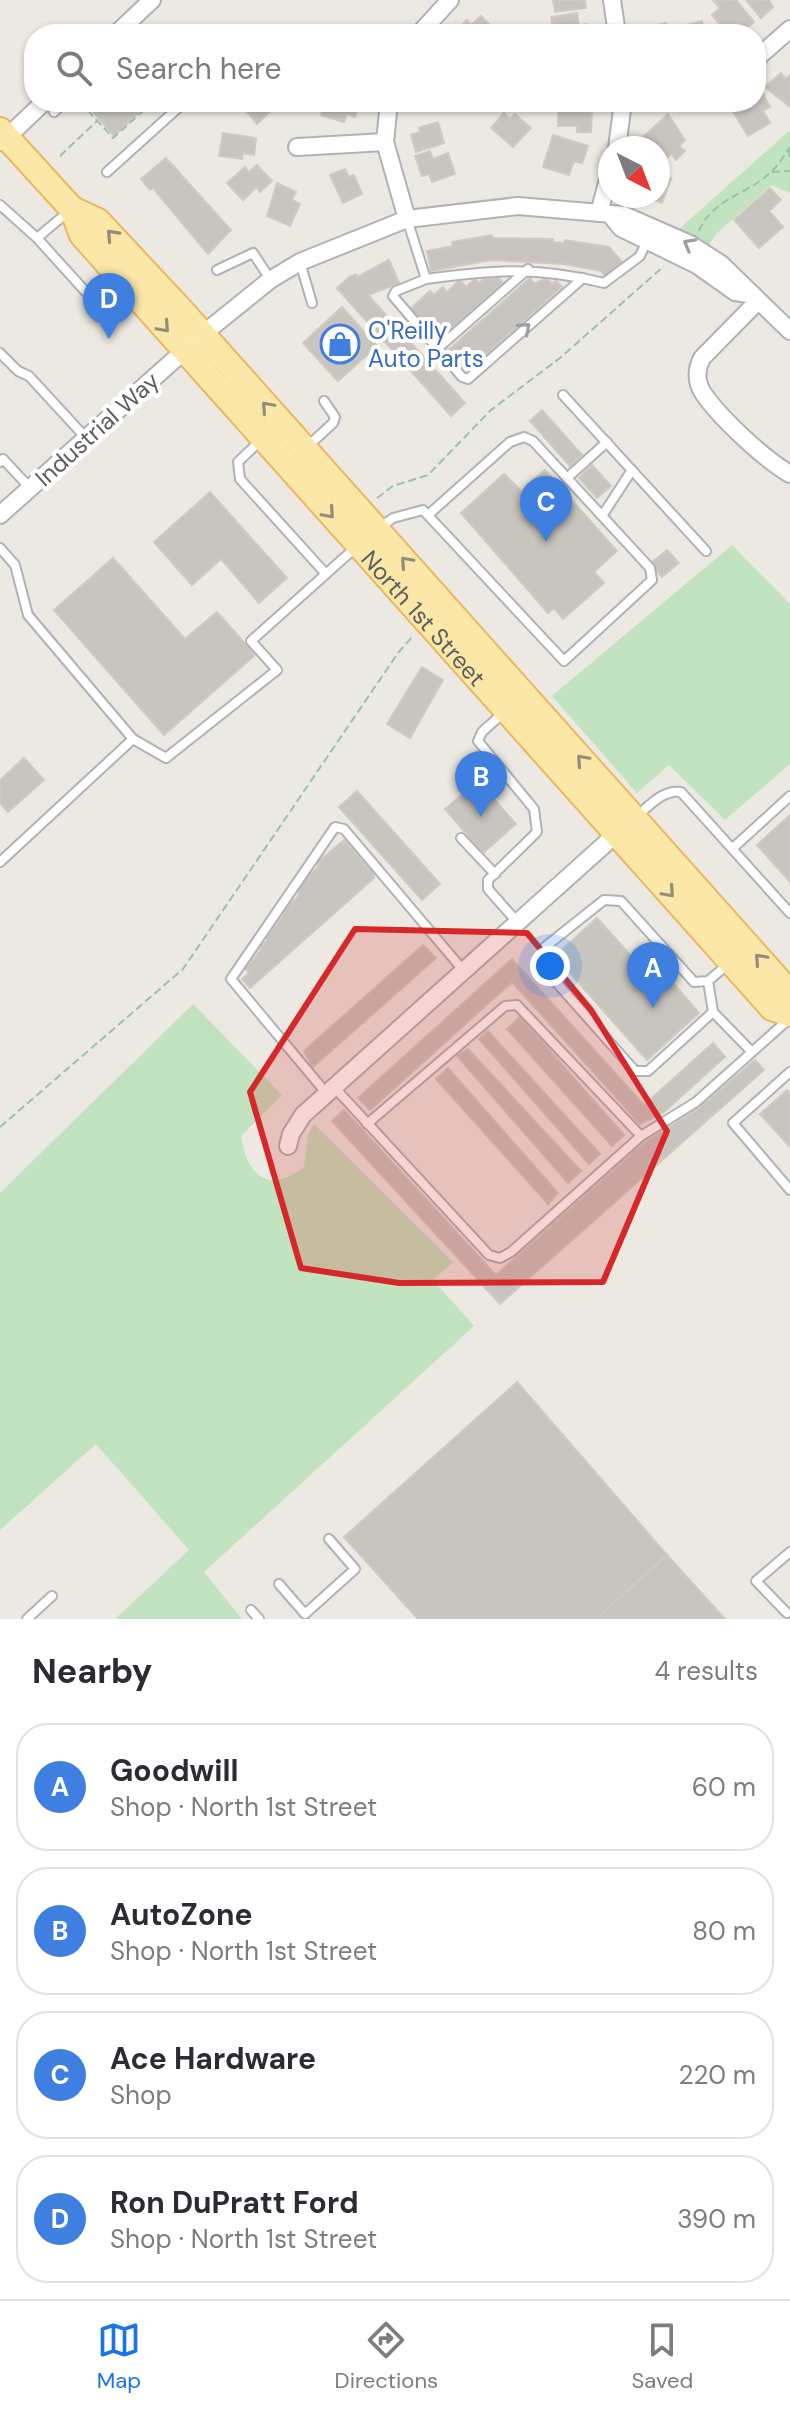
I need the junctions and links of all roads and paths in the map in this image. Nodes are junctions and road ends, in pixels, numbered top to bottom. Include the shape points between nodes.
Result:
1 (152, 0) edge
2 (450, 0) edge
3 (612, 0) edge
4 (127, 24) edge
5 (428, 24) edge
6 (616, 24) edge
7 (790, 29) edge
8 (766, 50) edge
9 (41, 112) edge
10 (89, 112) edge
11 (142, 112) edge
12 (174, 112) edge
13 (388, 112) edge
14 (622, 112) edge
15 (97, 121) junction
16 (619, 136) edge
17 (2, 137) edge
18 (385, 142) junction
19 (297, 147) dead end
20 (790, 147) edge
21 (60, 156) dead end
22 (790, 159) edge
23 (790, 171) edge
24 (107, 172) dead end
25 (772, 172) junction
26 (0, 205) edge
27 (606, 208) edge
28 (72, 209) junction
29 (605, 215) junction
30 (407, 219) junction
31 (37, 238) junction
32 (696, 238) dead end
33 (647, 239) junction
34 (669, 261) dead end
35 (300, 262) junction
36 (529, 269) junction
37 (217, 270) dead end
38 (583, 278) junction
39 (426, 279) junction
40 (270, 280) junction
41 (753, 298) junction
42 (94, 301) dead end
43 (312, 303) dead end
44 (790, 331) edge
45 (194, 342) junction
46 (437, 349) junction
47 (0, 353) edge
48 (563, 395) dead end
49 (324, 401) dead end
50 (263, 438) junction
51 (86, 439) junction
52 (607, 442) junction
53 (305, 449) junction
54 (0, 462) edge
55 (632, 470) junction
56 (790, 474) edge
57 (567, 478) junction
58 (31, 488) junction
59 (373, 501) dead end
60 (0, 515) edge
61 (428, 515) junction
62 (602, 516) junction
63 (368, 537) junction
64 (0, 548) edge
65 (706, 551) dead end
66 (326, 574) junction
67 (427, 621) junction
68 (507, 710) junction
69 (133, 739) junction
70 (790, 796) edge
71 (626, 826) junction
72 (461, 838) dead end
73 (733, 848) junction
74 (0, 862) edge
75 (495, 874) junction
76 (790, 913) edge
77 (518, 923) junction
78 (731, 961) junction
79 (464, 971) junction
80 (708, 981) junction
81 (790, 993) edge
82 (713, 1012) junction
83 (790, 1016) edge
84 (752, 1052) junction
85 (790, 1072) edge
86 (330, 1090) junction
87 (367, 1124) junction
88 (0, 1127) edge
89 (641, 1136) junction
90 (288, 1146) dead end
91 (790, 1190) edge
92 (329, 1539) dead end
93 (790, 1552) edge
94 (279, 1584) dead end
95 (52, 1596) dead end
96 (251, 1610) dead end
97 (789, 1613) edge
98 (27, 1619) edge
99 (259, 1619) edge

1 - 4 street
2 - 5 street
3 - 6 street
7 - 8 street
9 - 17 street
10 - 15 path
11 - 15 path via 113,138
12 - 24 lane
13 - 18 street
14 - 16 street
15 - 21 path
17 - 28 main road, North 1st Street
18 - 19 street
18 - 30 street
20 - 22 path
20 - 25 path
23 - 25 path
25 - 32 path via 718,205 705,217
26 - 31 lane
27 - 29 street
28 - 31 lane
28 - 45 main road, North 1st Street via 82,235
29 - 30 street, Industrial Way via 518,206
29 - 33 street
41 -> 29 street, Industrial Way via 733,274 690,244 624,215
30 - 35 street, Industrial Way
30 - 39 lane
31 - 42 lane
33 - 38 lane via 640,256 610,281
33 - 41 street
34 - 59 path via 560,358 491,410 428,475 393,486
35 - 40 street, Industrial Way
35 - 43 lane
36 - 38 lane
36 - 39 lane
36 - 46 lane
37 - 40 lane via 253,253
46 -> 38 lane via 468,379
39 - 46 lane via 393,296
40 - 45 street, Industrial Way
41 - 44 street
41 - 56 street via 702,358 698,379 702,393 728,420
45 - 50 main road, North 1st Street
45 - 51 street, Industrial Way
53 -> 45 main road, North 1st Street
47 - 51 lane via 29,376
48 - 52 lane
49 - 53 lane via 335,417 333,423
50 -> 63 main road, North 1st Street
50 - 66 lane via 238,462 240,479
51 - 58 street, Industrial Way
52 - 55 lane
52 - 57 lane
53 - 63 main road, North 1st Street
54 - 58 lane via 3,459
55 - 62 lane
55 - 65 lane
57 - 61 lane via 524,437 510,442
57 - 62 lane
58 - 60 street, Industrial Way
61 - 62 lane via 564,661 652,580 650,568
61 - 63 lane via 412,510
63 - 66 lane
63 - 67 main road, North 1st Street
71 -> 63 main road, North 1st Street
64 - 69 lane via 15,565 28,615
66 - 69 lane via 251,641 277,670 166,758
67 - 68 main road, North 1st Street
67 - 88 path via 398,653 183,969
68 - 71 main road, North 1st Street
68 - 75 lane via 478,741 534,809 538,822 531,842
69 - 74 lane
70 - 73 lane
71 - 73 lane via 672,790 681,792
71 - 77 street
71 -> 78 main road, North 1st Street
81 -> 71 main road, North 1st Street
72 - 75 lane
73 - 76 lane
75 - 77 lane via 488,889
77 - 79 street
78 - 80 lane
78 - 83 main road, North 1st Street via 772,1008
79 - 86 street
79 - 86 lane via 344,829 335,827 231,979
80 - 82 lane
80 - 82 lane via 694,982 621,901 604,900 545,947 540,964 635,1071 648,1071
82 - 84 lane
83 - 84 lane
84 - 89 lane via 696,1102
85 - 91 lane via 733,1123
86 - 87 lane
86 - 90 street via 303,1115
87 - 89 lane via 505,1006 517,1005
87 - 89 lane via 489,1255 500,1258
92 - 94 lane via 355,1569 305,1614
93 - 97 lane via 756,1581
95 - 98 lane
96 - 99 lane

